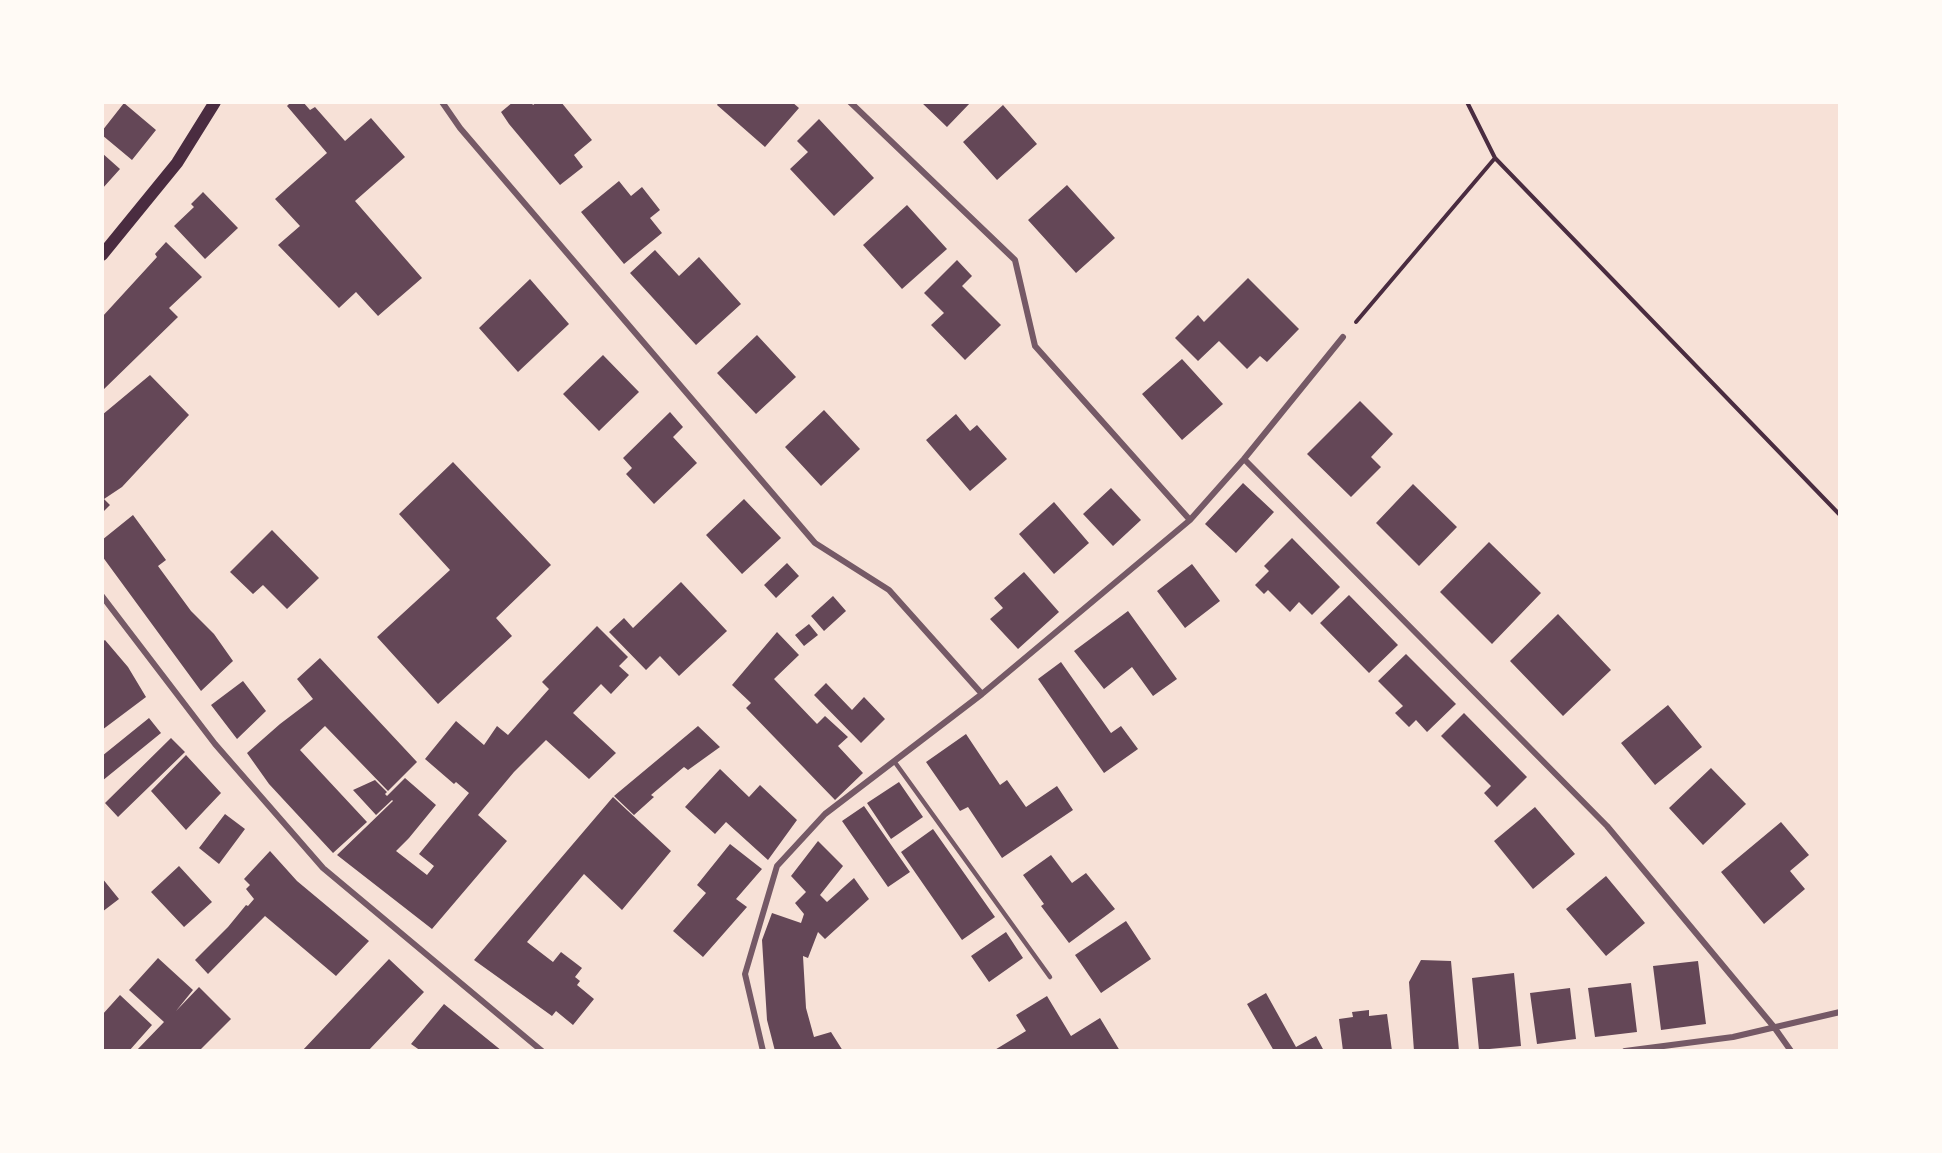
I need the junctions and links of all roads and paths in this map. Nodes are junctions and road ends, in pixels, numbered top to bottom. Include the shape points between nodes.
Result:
1 (215, 102) edge
2 (442, 102) edge
3 (849, 102) edge
4 (1467, 102) edge
5 (1495, 158) junction
6 (102, 255) edge
7 (1343, 337) joint
8 (1244, 459) junction
9 (1840, 515) edge
10 (1190, 520) junction
11 (102, 596) edge
12 (982, 694) junction
13 (894, 761) junction
14 (1050, 977) dead end
15 (1840, 1012) edge
16 (1774, 1027) junction
17 (542, 1051) edge
18 (763, 1051) edge
19 (1625, 1051) edge
20 (1791, 1051) edge

1 - 6 main road via 177,163
2 - 12 street via 460,128 815,543 890,590
3 - 10 street via 1015,260 1035,346
4 - 5 path
5 - 7 path
5 - 9 path
7 - 8 street
8 - 10 street
8 - 16 street via 1607,826
10 - 12 street
11 - 17 street via 215,744 323,868
12 - 13 street
13 - 14 lane
13 - 18 street via 816,822 777,866 745,974
15 - 16 street
16 - 19 street
16 - 20 street

